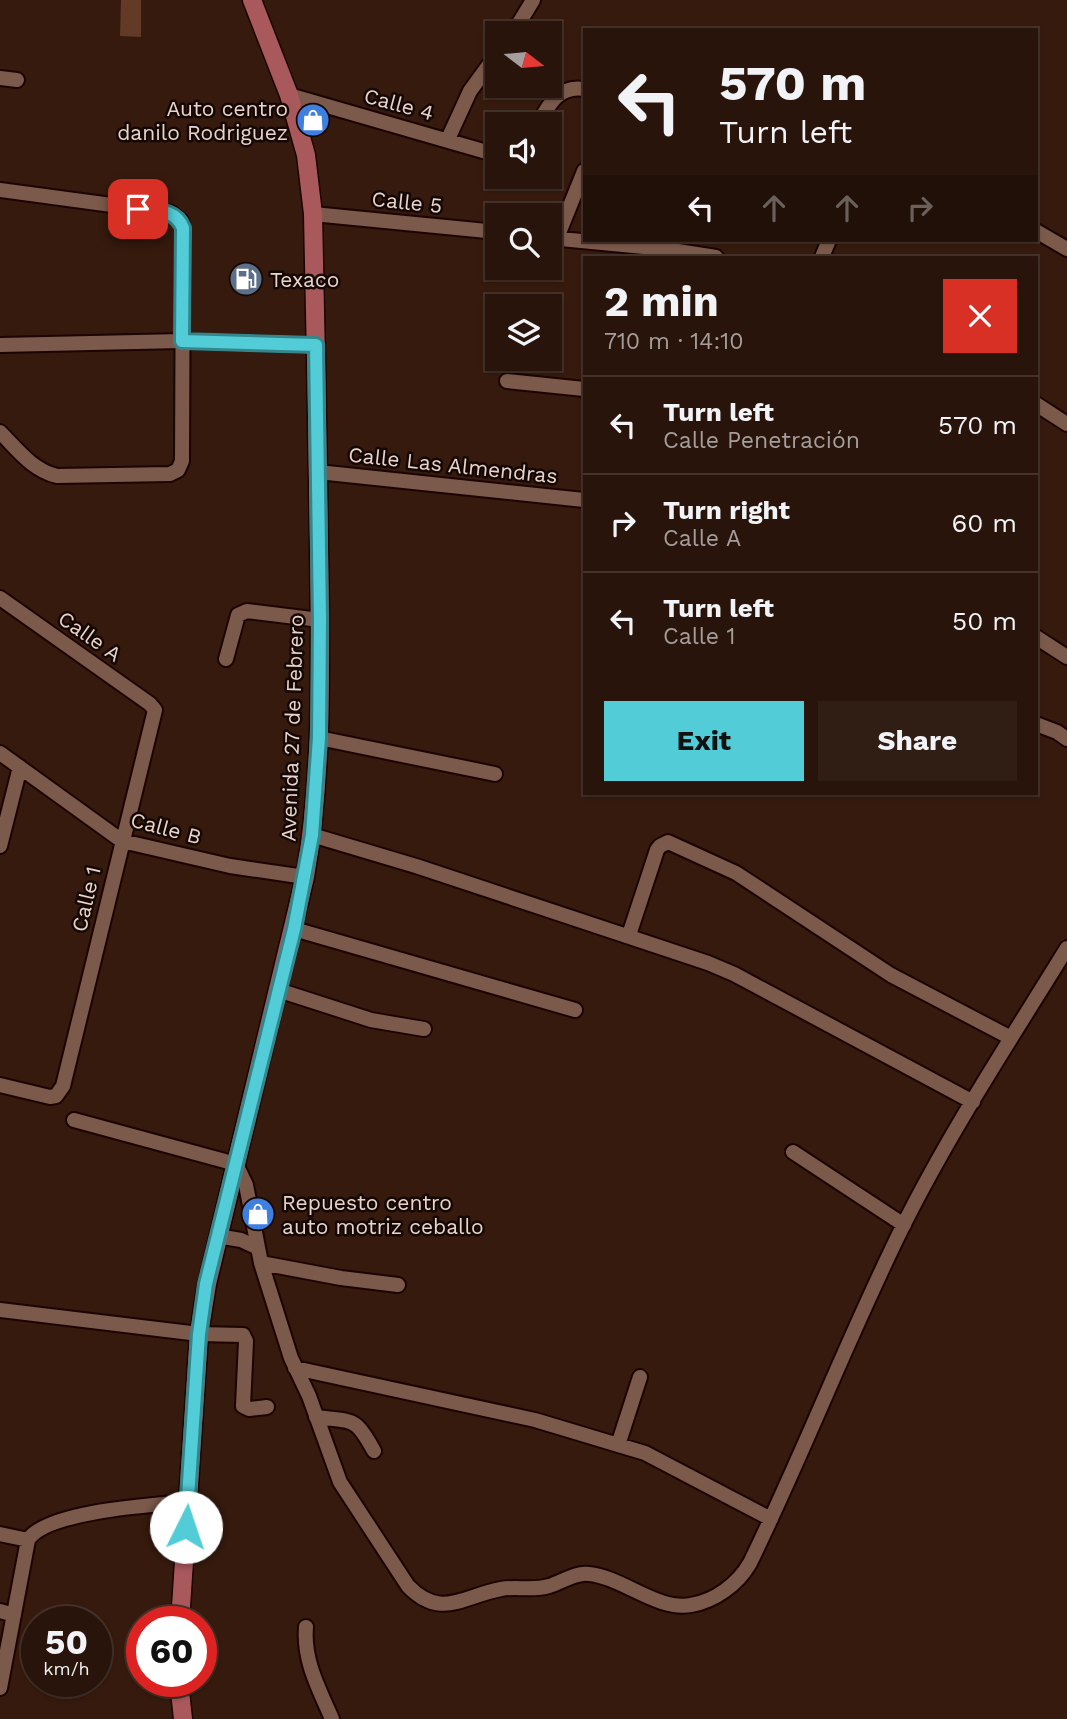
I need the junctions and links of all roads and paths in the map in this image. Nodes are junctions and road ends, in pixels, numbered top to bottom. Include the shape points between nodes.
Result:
1 (252, 0) edge
2 (533, 0) edge
3 (520, 21) edge
4 (485, 70) edge
5 (0, 78) edge
6 (17, 80) dead end
7 (583, 89) edge
8 (289, 95) junction
9 (546, 112) edge
10 (448, 139) junction
11 (485, 151) edge
12 (583, 173) edge
13 (0, 190) edge
14 (313, 214) junction
15 (562, 219) edge
16 (485, 231) edge
17 (1067, 231) edge
18 (1038, 232) edge
19 (562, 238) edge
20 (583, 240) edge
21 (628, 242) edge
22 (666, 244) edge
23 (1064, 246) edge
24 (712, 256) edge
25 (182, 341) junction
26 (0, 345) edge
27 (316, 345) junction
28 (507, 381) dead end
29 (583, 389) edge
30 (1038, 405) edge
31 (1066, 422) edge
32 (0, 432) edge
33 (318, 472) junction
34 (583, 499) edge
35 (0, 598) edge
36 (320, 620) junction
37 (1038, 638) edge
38 (1067, 657) edge
39 (226, 659) dead end
40 (155, 710) joint
41 (1038, 725) edge
42 (319, 738) junction
43 (1067, 739) edge
44 (0, 753) edge
45 (20, 767) junction
46 (495, 774) dead end
47 (312, 835) junction
48 (122, 841) junction
49 (0, 846) edge
50 (305, 877) junction
51 (294, 929) junction
52 (629, 935) junction
53 (1067, 948) edge
54 (278, 990) junction
55 (575, 1010) dead end
56 (424, 1029) dead end
57 (1011, 1038) junction
58 (0, 1085) edge
59 (973, 1102) junction
60 (74, 1120) dead end
61 (793, 1152) dead end
62 (236, 1164) junction
63 (904, 1225) junction
64 (217, 1236) junction
65 (259, 1256) junction
66 (398, 1285) dead end
67 (0, 1310) edge
68 (199, 1334) junction
69 (295, 1368) junction
70 (640, 1377) dead end
71 (267, 1407) dead end
72 (316, 1417) junction
73 (618, 1445) junction
74 (374, 1451) dead end
75 (187, 1502) junction
76 (771, 1519) junction
77 (0, 1534) edge
78 (28, 1540) junction
79 (181, 1606) edge
80 (7, 1613) edge
81 (306, 1627) dead end
82 (0, 1688) edge
83 (181, 1697) edge
84 (183, 1719) edge
85 (332, 1719) edge

1 - 8 main road, Avenida 27 de Febrero
2 - 3 street
4 - 10 street
5 - 6 street
7 - 9 street via 559,93
8 - 10 street, Calle 4
8 - 14 main road, Avenida 27 de Febrero via 306,155
10 - 11 street, Calle 4
12 - 15 street
13 - 25 street via 177,217 183,228
14 - 16 street, Calle 5
14 - 27 main road, Avenida 27 de Febrero
17 - 23 street
18 - 23 street
19 - 20 street
21 - 22 street
22 - 24 street
25 - 26 street
25 - 27 street
25 - 32 street via 182,461 174,473 45,473
27 - 33 main road, Avenida 27 de Febrero
28 - 29 street
30 - 31 street
33 - 34 street, Calle Las Almendras
33 - 36 main road, Avenida 27 de Febrero
35 - 40 street, Calle A
36 - 39 street via 247,611 238,615
36 - 42 main road, Avenida 27 de Febrero
37 - 38 street
40 - 48 street, Calle 1
41 - 43 street
42 - 46 street
42 - 47 main road, Avenida 27 de Febrero
44 - 45 street, Calle B
45 - 48 street, Calle B
45 - 49 street
47 - 50 main road, Avenida 27 de Febrero
47 - 52 street
48 - 50 street, Calle B via 230,866
48 - 58 street, Calle 1 via 63,1086 56,1096 43,1097
50 - 51 main road, Avenida 27 de Febrero
51 - 54 main road, Avenida 27 de Febrero
51 - 55 street
52 - 57 street via 657,850 668,842 736,873 891,975
52 - 59 street via 734,974
53 - 57 street
54 - 56 street via 371,1020
54 - 62 main road, Avenida 27 de Febrero
57 - 59 street
59 - 63 street
60 - 62 street
61 - 63 street
62 - 64 main road, Avenida 27 de Febrero
62 - 65 street via 246,1185
63 - 76 street
64 - 65 street via 241,1240
64 - 68 main road, Avenida 27 de Febrero
65 - 66 street via 341,1278
65 - 69 street
67 - 68 street
68 - 71 street via 243,1335 243,1406
68 - 75 main road, Avenida 27 de Febrero
69 - 72 street
69 - 73 street via 535,1420
70 - 73 street
72 - 74 street via 354,1422
72 - 76 street via 340,1482 408,1586 436,1605 504,1588 539,1589 579,1574 605,1577 672,1605 692,1605 730,1587 744,1574
73 - 76 street via 645,1454
75 - 78 street via 125,1507 57,1522 33,1532
75 - 79 main road, Avenida 27 de Febrero
77 - 78 street
78 - 80 street
80 - 82 street
81 - 85 street via 307,1660
83 - 84 main road

